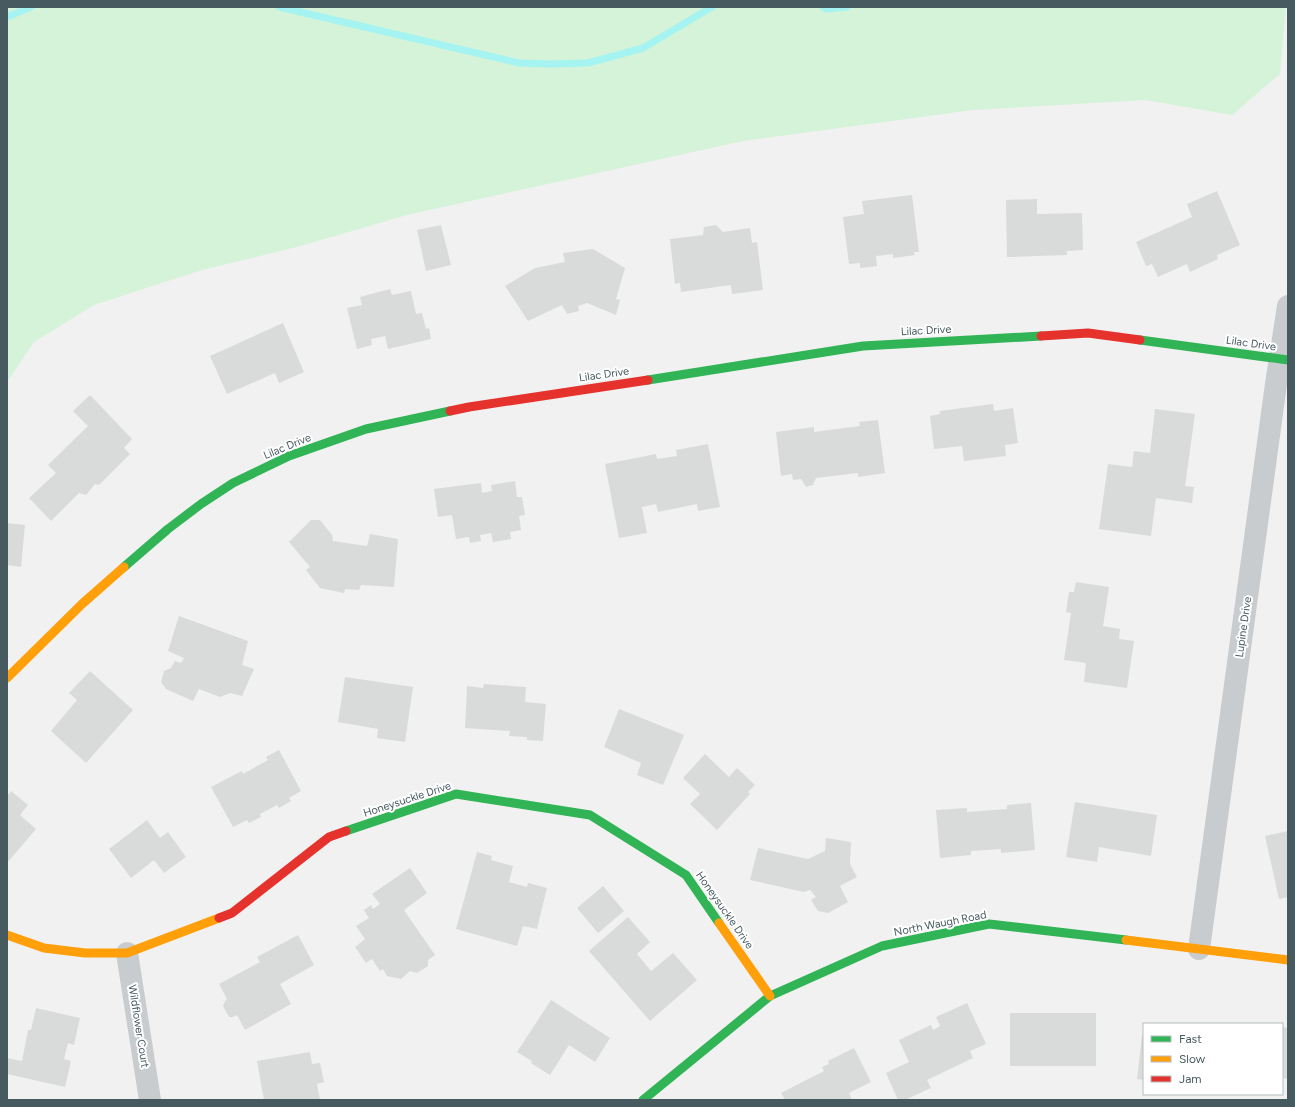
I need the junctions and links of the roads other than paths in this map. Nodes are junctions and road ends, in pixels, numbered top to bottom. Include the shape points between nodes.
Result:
1 (1288, 306) edge
2 (1284, 359) edge
3 (7, 678) edge
4 (7, 935) edge
5 (1199, 949) junction
6 (127, 953) junction
7 (1288, 960) edge
8 (770, 996) junction
9 (150, 1100) edge
10 (643, 1100) edge

1 - 2 street, Lupine Drive
2 - 3 street, Lilac Drive via 1088,333 863,346 469,406 366,429 289,456 233,483 201,504 168,528 82,604
2 - 5 street, Lupine Drive
4 - 6 street, Honeysuckle Drive via 44,948 85,953
5 - 7 street, North Waugh Road
5 - 8 street, North Waugh Road via 989,924 882,946
6 - 8 street, Honeysuckle Drive via 232,913 329,837 456,794 590,815 686,876
6 - 9 street, Wildflower Court
8 - 10 street, North Waugh Road

